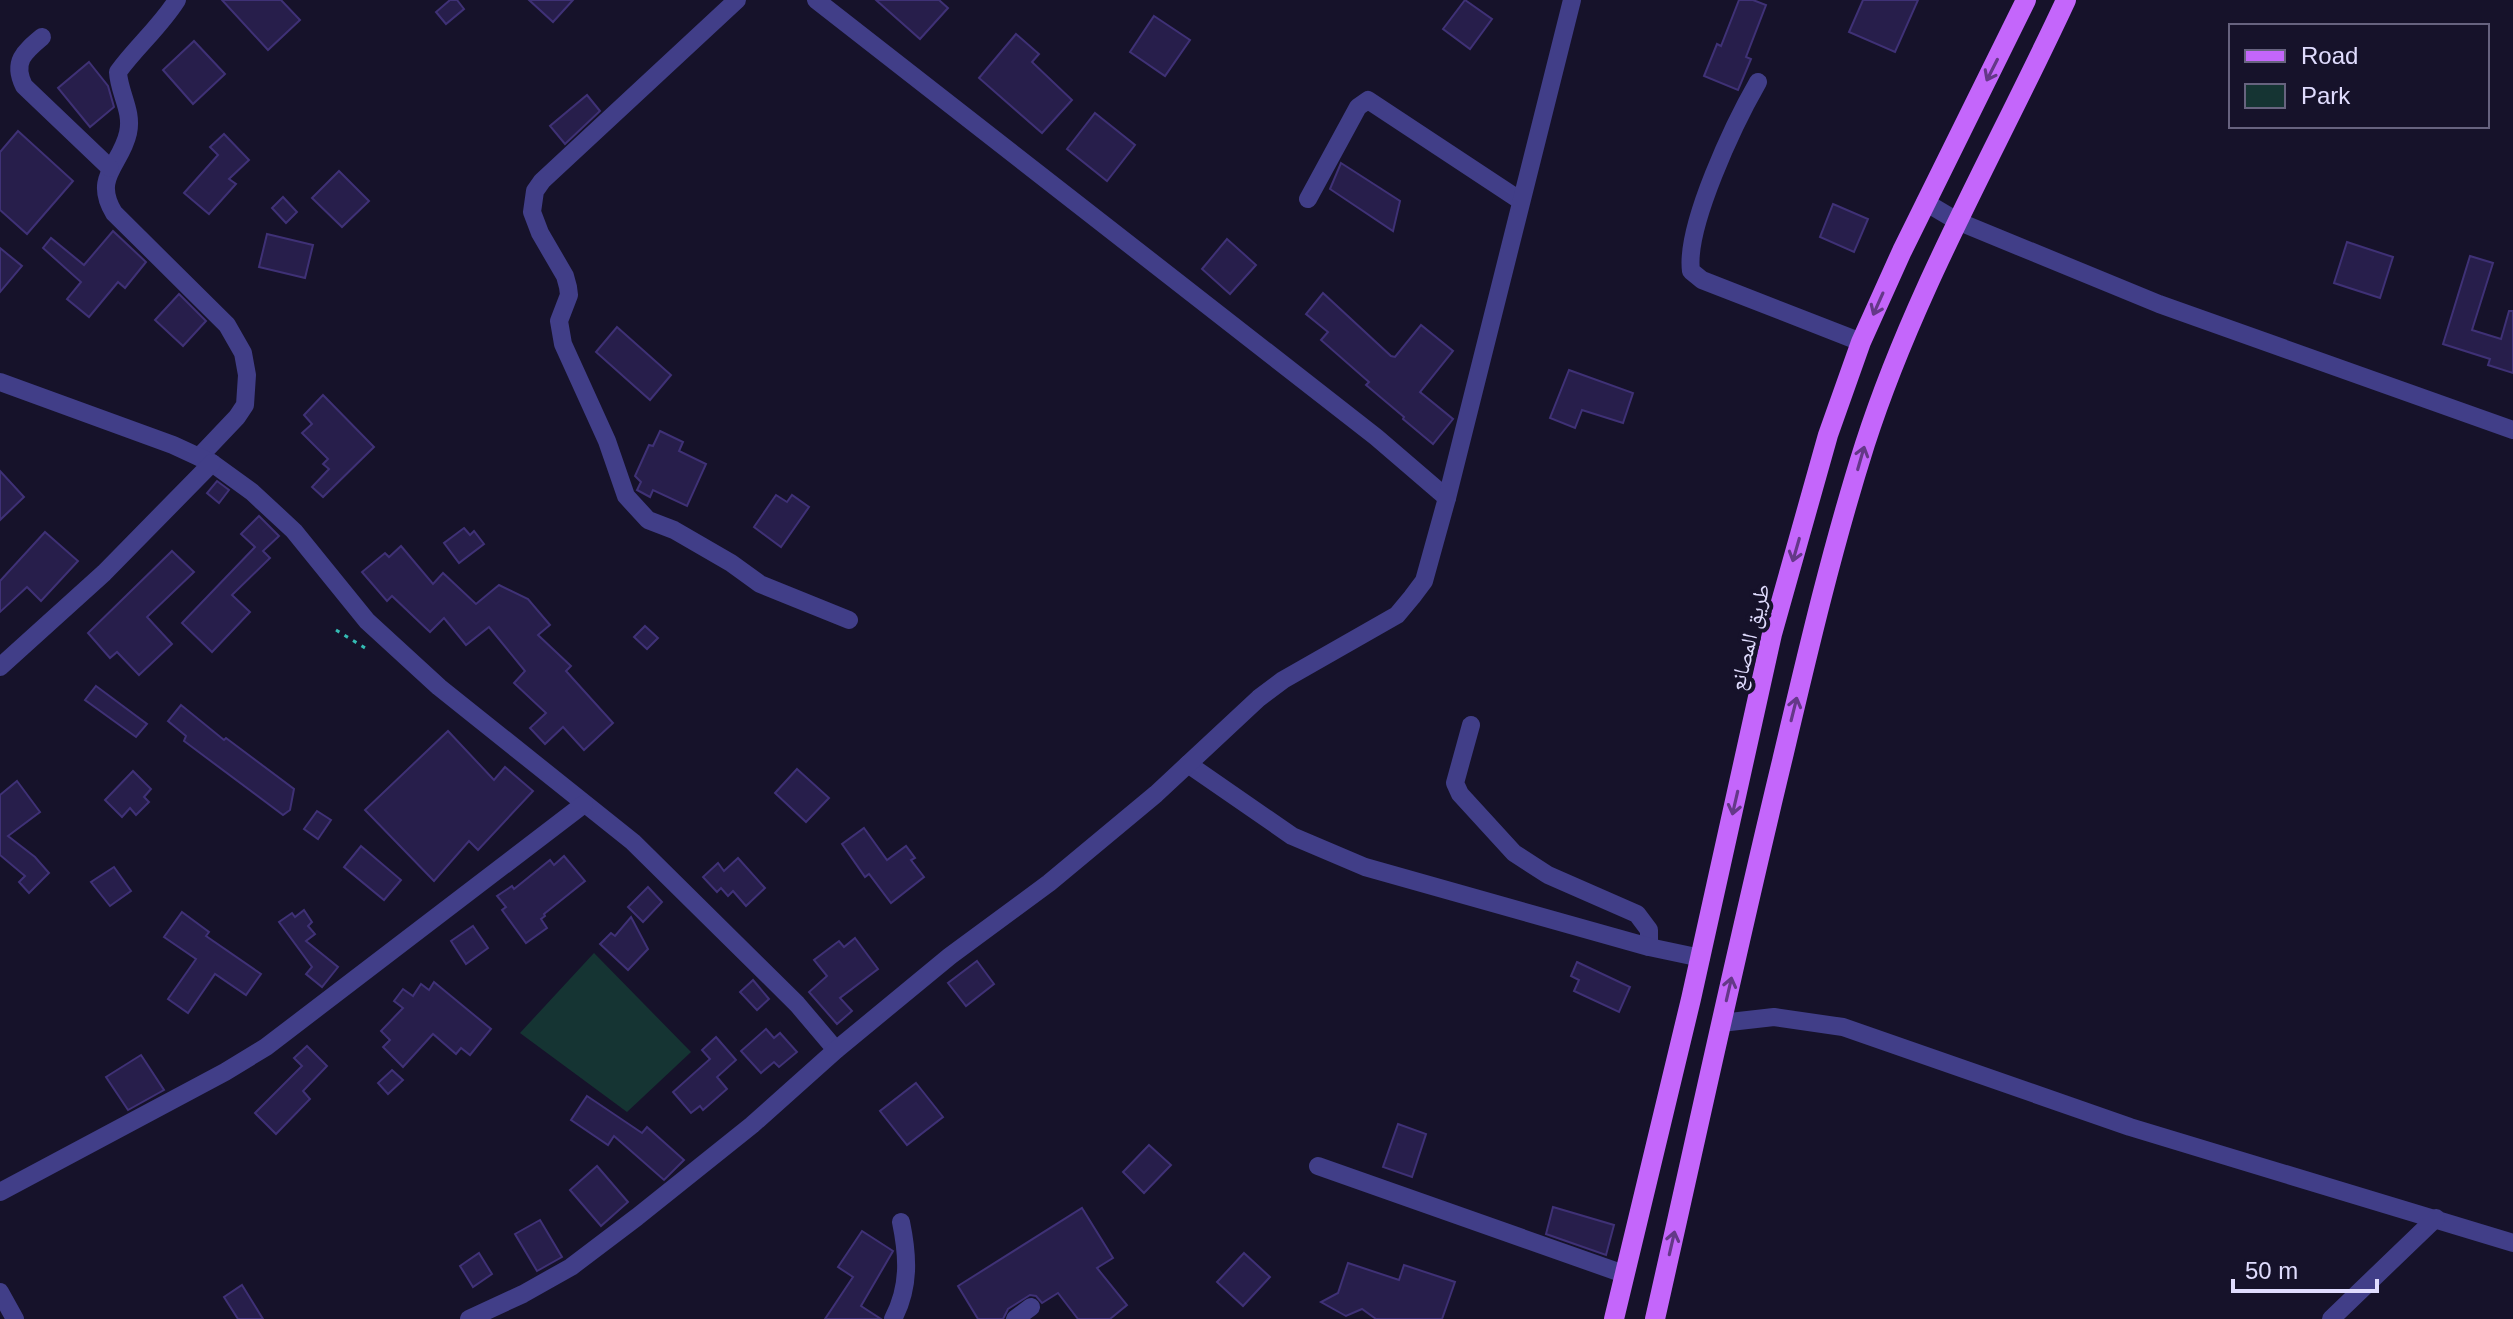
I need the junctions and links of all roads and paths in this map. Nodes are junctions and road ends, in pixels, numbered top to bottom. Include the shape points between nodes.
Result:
1 (177, 0) edge
2 (737, 0) edge
3 (816, 0) edge
4 (1572, 0) edge
5 (2026, 0) edge
6 (2066, 0) edge
7 (42, 37) dead end
8 (1758, 82) dead end
9 (110, 168) junction
10 (1308, 199) dead end
11 (1521, 201) junction
12 (1925, 202) junction
13 (1957, 221) junction
14 (1861, 342) junction
15 (0, 382) edge
16 (2513, 430) edge
17 (205, 460) junction
18 (1447, 498) junction
19 (849, 620) dead end
20 (0, 667) edge
21 (1471, 725) dead end
22 (1188, 764) junction
23 (584, 804) junction
24 (1649, 947) junction
25 (1701, 958) junction
26 (1721, 1023) junction
27 (836, 1050) junction
28 (1318, 1166) dead end
29 (0, 1192) edge
30 (2436, 1218) junction
31 (901, 1222) dead end
32 (2513, 1243) edge
33 (1624, 1274) junction
34 (0, 1292) edge
35 (1031, 1307) dead end
36 (15, 1319) edge
37 (469, 1319) edge
38 (893, 1319) edge
39 (1015, 1319) edge
40 (1614, 1319) edge
41 (1655, 1319) edge
42 (2331, 1319) edge

1 - 9 street via 118,72 130,120 128,137
2 - 19 street via 542,181 532,212 568,287 559,321 563,344 626,496 648,520 674,530 760,584
3 - 18 street via 1364,427
4 - 11 street
5 -> 12 main road, طريق المصانع
6 - 13 main road
7 - 9 street via 17,63 24,86
8 - 14 street via 1705,199 1689,256 1691,271 1702,280
9 - 17 street via 106,201 114,213 227,325 243,353 245,405
10 - 11 street via 1358,107 1368,100
11 - 18 street
12 - 13 street
12 -> 14 main road, طريق المصانع
13 - 16 street via 2159,304
26 -> 13 main road via 1810,642 1865,445 1900,347
14 -> 25 main road, طريق المصانع via 1828,435 1772,634
15 - 17 street
17 - 20 street via 104,573
17 - 23 street via 252,492 294,531 367,621 408,659
18 - 22 street via 1424,581 1397,615 1283,680
21 - 24 street via 1455,783 1460,794 1514,853 1548,875 1637,914 1649,930
22 - 24 street via 1292,836 1365,867
22 - 27 street via 1049,883
23 - 27 street via 633,842 797,1004
23 - 29 street via 266,1047
24 - 25 street
25 - 33 main road, طريق المصانع
26 - 30 street via 1774,1017 1843,1027 2130,1127
41 -> 26 main road
27 - 37 street via 752,1125 571,1267
28 - 33 street
30 - 32 street
30 - 42 street
31 - 38 street via 907,1254 905,1291
33 - 40 main road, طريق المصانع
34 - 36 street
35 - 39 street

